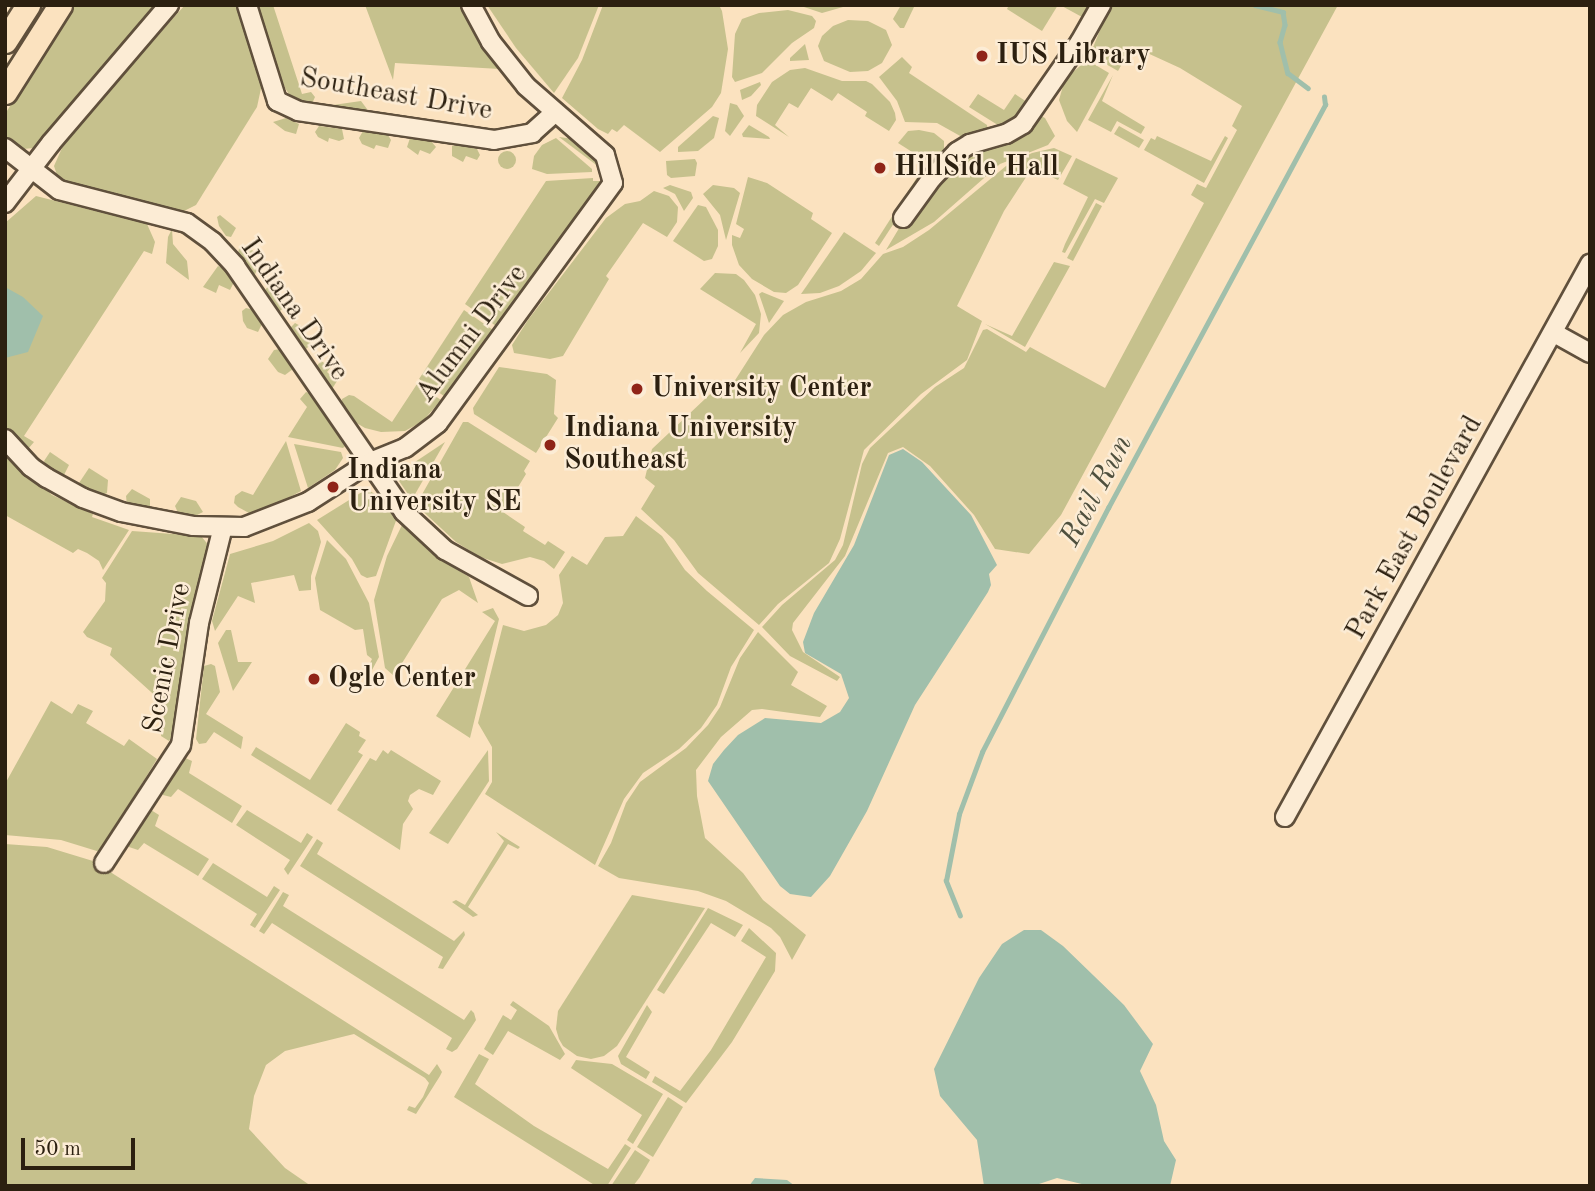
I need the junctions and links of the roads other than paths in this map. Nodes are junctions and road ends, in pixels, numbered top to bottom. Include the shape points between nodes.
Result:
1 (28, 5) edge
2 (60, 5) edge
3 (169, 5) edge
4 (247, 5) edge
5 (471, 5) edge
6 (1101, 5) edge
7 (5, 41) edge
8 (5, 93) edge
9 (555, 112) junction
10 (5, 148) edge
11 (30, 170) junction
12 (5, 203) edge
13 (903, 218) dead end
14 (1590, 264) edge
15 (1554, 332) junction
16 (1590, 353) edge
17 (5, 439) edge
18 (370, 462) junction
19 (223, 527) junction
20 (528, 596) dead end
21 (1285, 817) dead end
22 (104, 863) dead end

1 - 7 main road
2 - 8 main road
3 - 11 street
4 - 9 street, Southeast Drive via 277,101 298,111 494,140 532,133
5 - 9 street, Alumni Drive via 491,42 526,86
6 - 13 street via 1023,124 957,152
9 - 18 street, Alumni Drive via 605,155 612,189 438,423 405,448
10 - 11 street, Indiana Drive
11 - 12 street
11 - 18 street, Indiana Drive via 71,194 187,223 213,242
14 - 15 street, Park East Boulevard
15 - 16 street
15 - 21 street, Park East Boulevard
17 - 19 street, Alumni Drive via 31,467 83,498 164,523
18 - 19 street, Alumni Drive via 284,514 244,527
18 - 20 street, Indiana Drive via 404,512 429,537
19 - 22 street, Scenic Drive via 199,623 181,744

